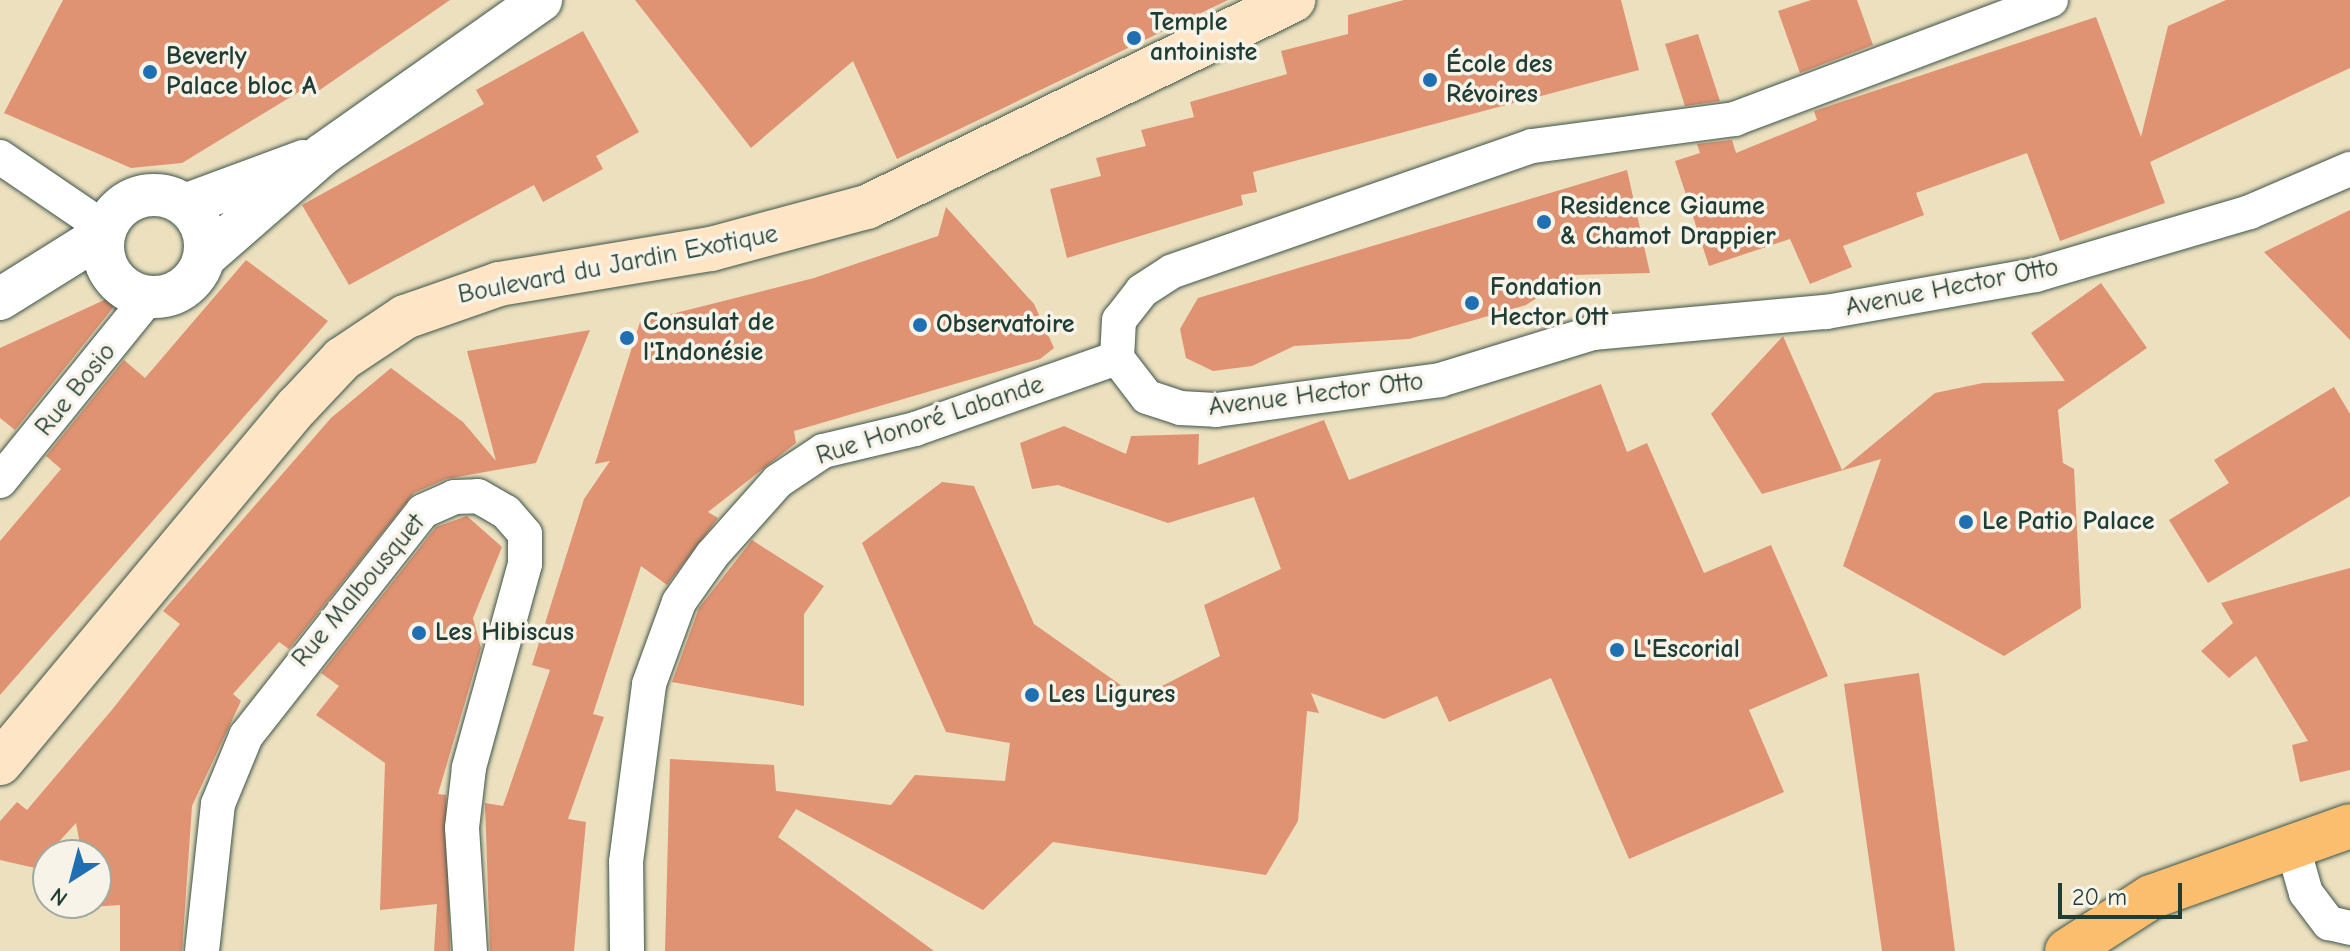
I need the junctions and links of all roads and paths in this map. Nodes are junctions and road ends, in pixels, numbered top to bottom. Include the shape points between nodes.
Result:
1 (541, 0) edge
2 (1293, 0) edge
3 (2051, 0) edge
4 (323, 154) junction
5 (0, 157) edge
6 (2350, 169) edge
7 (185, 205) junction
8 (106, 245) junction
9 (205, 257) junction
10 (16, 292) edge
11 (149, 297) junction
12 (1117, 358) junction
13 (0, 481) edge
14 (0, 763) edge
15 (2350, 826) edge
16 (2292, 844) junction
17 (2350, 928) edge
18 (202, 951) edge
19 (470, 951) edge
20 (627, 951) edge
21 (2067, 951) edge

1 - 4 street
2 - 14 main road, Boulevard du Jardin Exotique via 867,207 711,249 499,284 405,317 342,359 297,407
3 - 12 street via 1735,119 1532,146 1171,272 1142,291 1119,320
4 - 7 street
4 - 9 street
5 - 8 street
6 - 12 street, Avenue Hector Otto via 2250,212 2036,275 1826,312 1593,333 1440,380 1216,410 1180,408 1147,397
7 - 8 street via 139,197
7 - 9 street via 205,237
8 - 10 street
8 - 11 street via 126,289
9 - 11 street via 185,288
11 - 13 street, Rue Bosio
12 - 20 street, Rue Honoré Labande via 915,429 823,451 778,481 712,555 679,602 649,684 626,862
15 - 16 main road
16 - 17 street via 2306,893 2329,923
16 - 21 main road via 2151,897
18 - 19 street, Rue Malbousquet via 218,804 246,736 423,511 454,497 478,496 506,512 525,534 525,564 469,768 462,828

